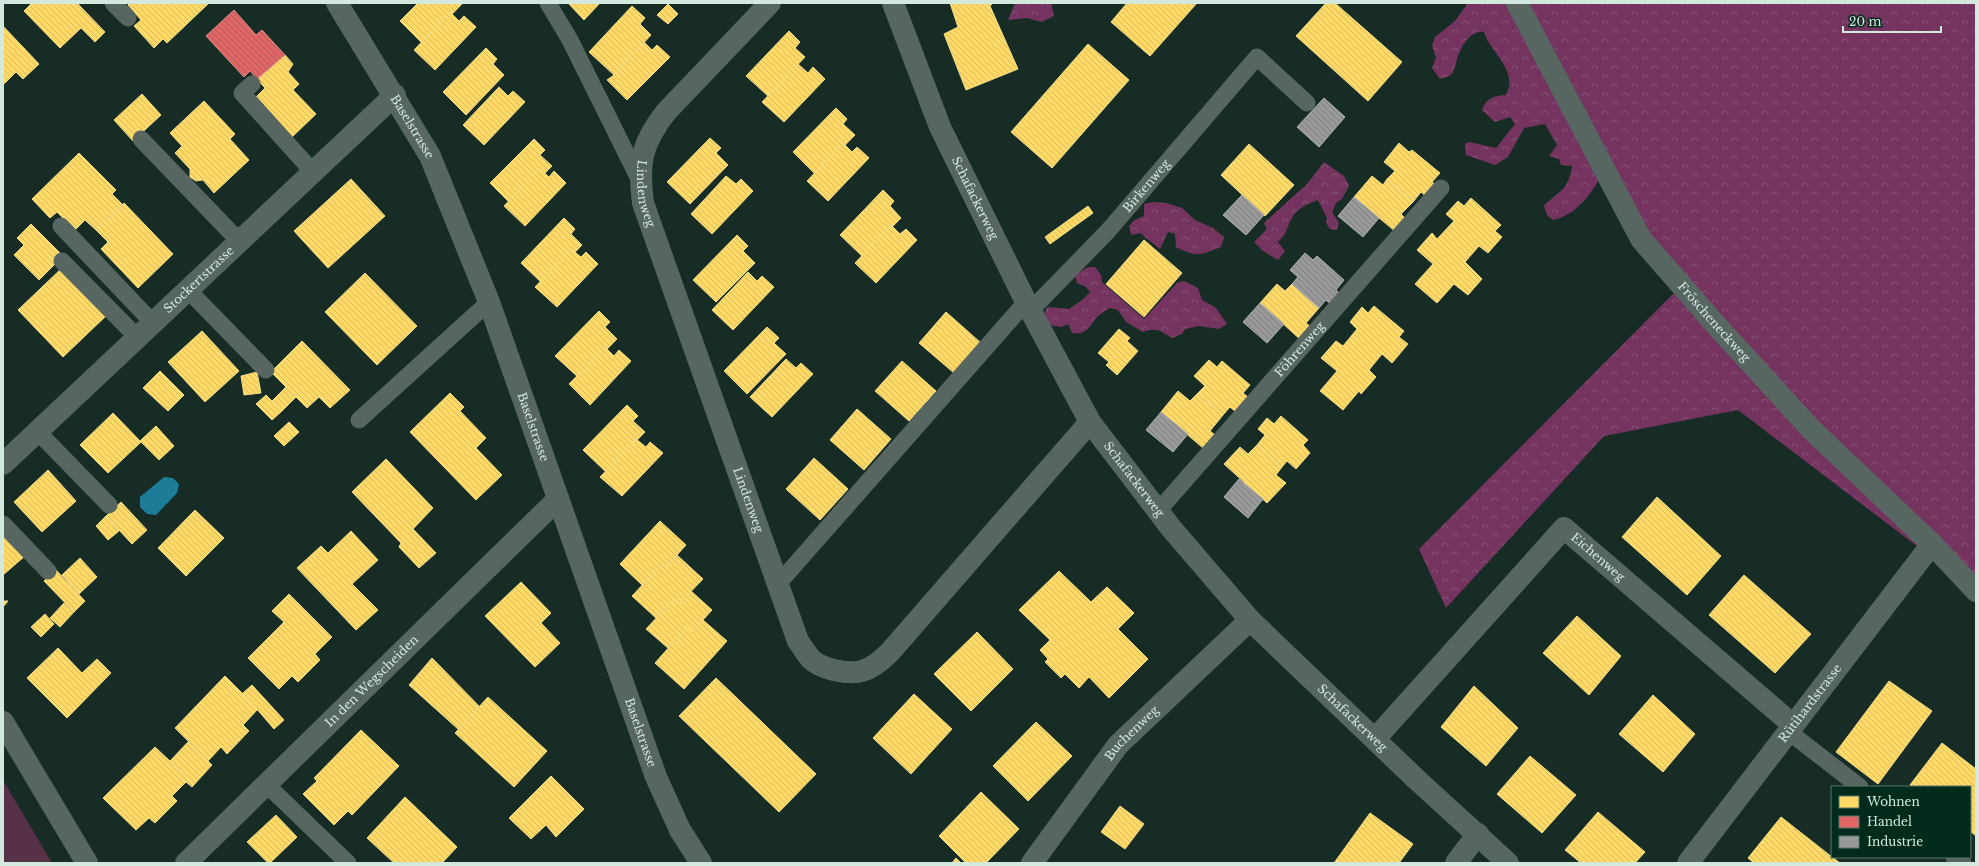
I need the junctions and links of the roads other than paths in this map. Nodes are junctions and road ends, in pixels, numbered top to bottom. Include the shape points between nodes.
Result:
1 (113, 3) edge
2 (337, 3) edge
3 (548, 3) edge
4 (770, 3) edge
5 (1517, 3) edge
6 (894, 4) edge
7 (128, 18) dead end
8 (252, 84) dead end
9 (395, 95) junction
10 (1307, 103) dead end
11 (141, 139) dead end
12 (313, 172) junction
13 (640, 181) junction
14 (1441, 188) dead end
15 (60, 226) dead end
16 (239, 241) junction
17 (62, 261) dead end
18 (188, 290) junction
19 (489, 302) junction
20 (1028, 307) junction
21 (153, 323) junction
22 (137, 337) junction
23 (266, 370) dead end
24 (359, 420) dead end
25 (1090, 422) junction
26 (37, 431) junction
27 (3, 464) edge
28 (558, 499) junction
29 (109, 505) dead end
30 (1158, 511) junction
31 (3, 524) edge
32 (1932, 544) junction
33 (48, 571) dead end
34 (778, 584) junction
35 (1976, 591) edge
36 (1250, 620) junction
37 (3, 722) edge
38 (1791, 728) junction
39 (1375, 739) junction
40 (266, 784) junction
41 (1859, 786) edge
42 (1478, 834) junction
43 (87, 863) edge
44 (186, 863) edge
45 (348, 863) edge
46 (701, 863) edge
47 (1032, 863) edge
48 (1456, 863) edge
49 (1508, 863) edge
50 (1688, 863) edge

1 - 7 lane
2 - 9 street, Baselstrasse
3 - 13 lane via 570,40
4 - 13 street, Lindenweg via 653,128 640,166
5 - 32 street, Fröscheneckweg via 1641,239 1716,326 1811,429
6 - 20 street, Schafackerweg via 940,126
8 - 12 lane via 242,93
9 - 12 street, Stockertstrasse
9 - 19 street, Baselstrasse via 430,156
10 - 20 lane, Birkenweg via 1257,57 1108,231
11 - 16 lane
12 - 16 street, Stockertstrasse
13 - 34 street, Lindenweg via 643,202
14 - 30 lane, Föhrenweg
15 - 21 lane
16 - 18 street, Stockertstrasse
17 - 22 lane
18 - 21 street, Stockertstrasse
18 - 23 lane
19 - 24 lane
19 - 28 street, Baselstrasse
20 - 25 street, Schafackerweg
20 - 34 lane, Birkenweg
21 - 22 street, Stockertstrasse
22 - 26 street, Stockertstrasse
25 - 30 street, Schafackerweg
25 - 34 street, Lindenweg via 890,652 878,663 861,672 829,669 812,660 798,641
26 - 27 street, Stockertstrasse
26 - 29 lane
28 - 40 street, In den Wegscheiden
28 - 46 street, Baselstrasse via 656,777 680,830
30 - 36 street, Schafackerweg
31 - 33 lane
32 - 35 street, Fröscheneckweg
32 - 38 street, Rütihardstrasse
36 - 39 street, Schafackerweg
36 - 47 street, Buchenweg via 1118,745
37 - 43 street
38 - 39 street, Eichenweg via 1564,528
38 - 41 lane
38 - 50 street, Rütihardstrasse
39 - 42 street, Schafackerweg
40 - 44 street, In den Wegscheiden
40 - 45 lane
42 - 48 street
42 - 49 street, Schafackerweg

